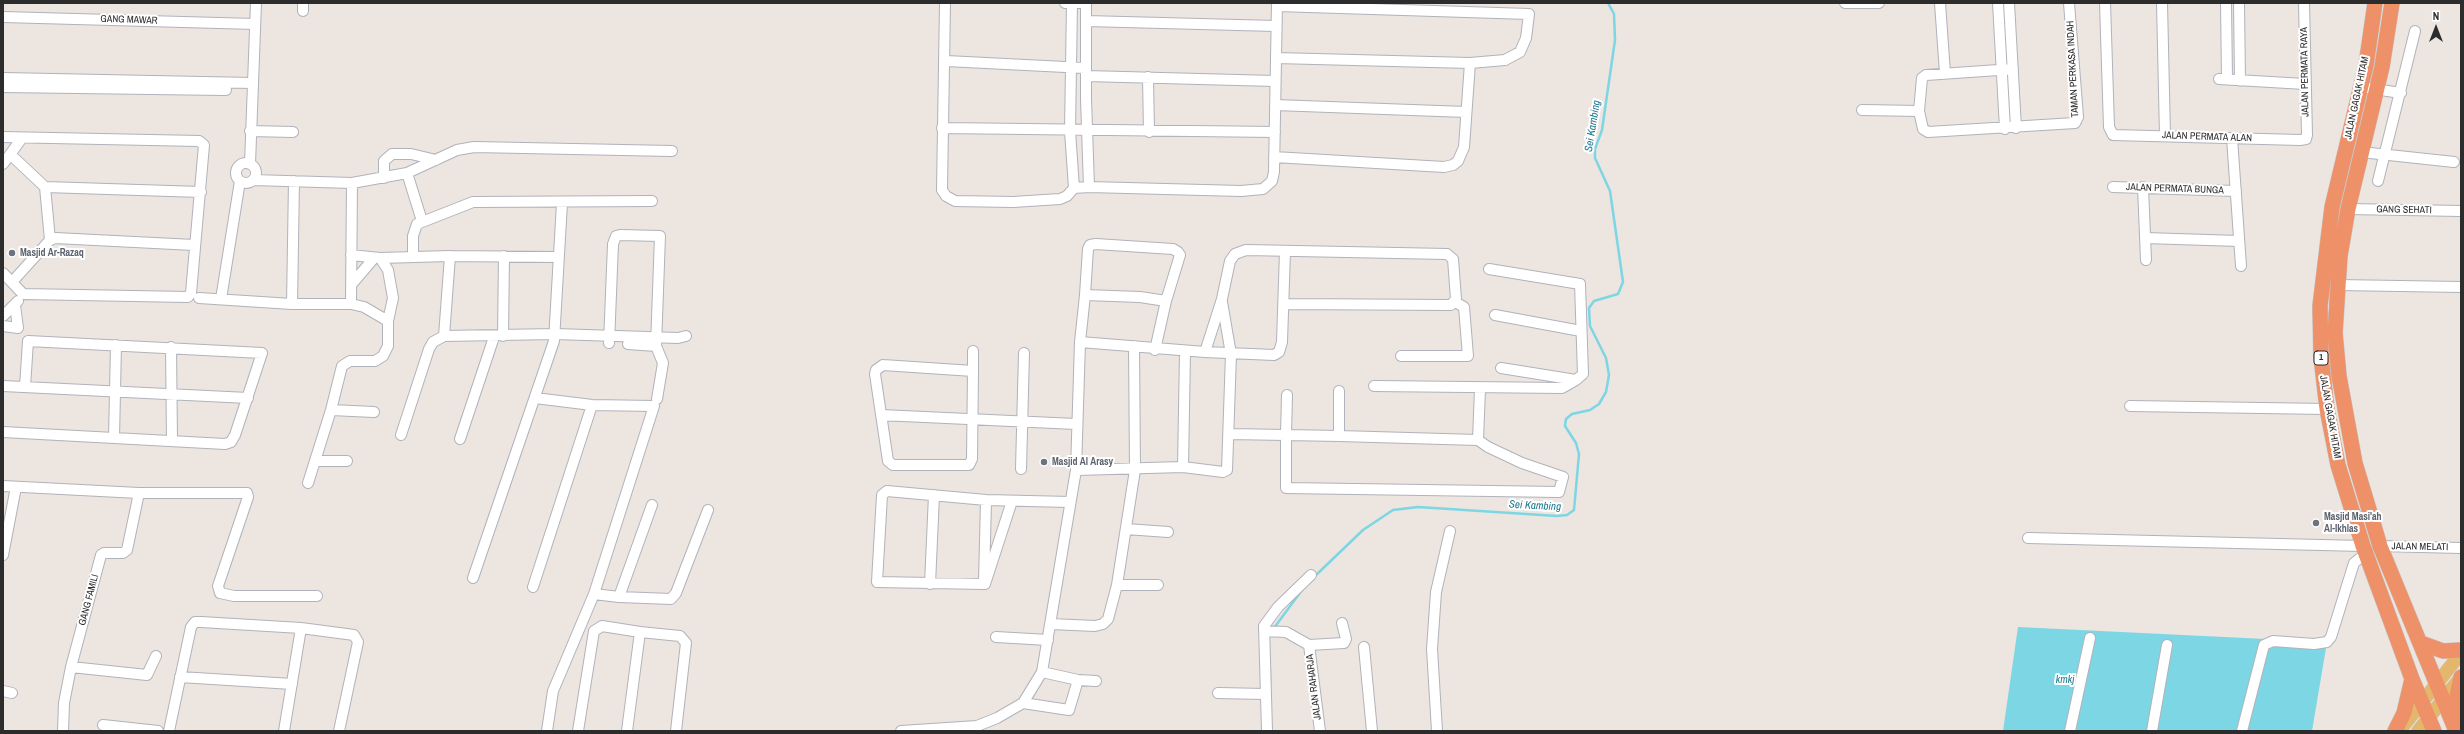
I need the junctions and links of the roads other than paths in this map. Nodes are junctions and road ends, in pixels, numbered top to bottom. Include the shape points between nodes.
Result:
1 (256, 3) edge
2 (945, 3) edge
3 (1065, 3) edge
4 (1072, 3) edge
5 (1086, 3) edge
6 (1530, 3) edge
7 (1845, 3) edge
8 (1879, 3) edge
9 (1940, 3) edge
10 (1998, 3) edge
11 (2008, 3) edge
12 (2069, 3) edge
13 (2105, 3) edge
14 (2162, 3) edge
15 (2226, 3) edge
16 (2239, 3) edge
17 (2304, 3) edge
18 (2375, 3) edge
19 (2392, 3) edge
20 (1277, 4) edge
21 (1529, 14) junction
22 (3, 17) edge
23 (1086, 21) junction
24 (255, 24) junction
25 (1276, 26) junction
26 (2415, 31) dead end
27 (1276, 58) junction
28 (946, 61) junction
29 (1470, 63) junction
30 (1071, 68) junction
31 (2013, 69) junction
32 (2001, 70) junction
33 (1086, 72) junction
34 (1945, 73) junction
35 (1148, 77) junction
36 (3, 78) edge
37 (1275, 81) junction
38 (2240, 81) junction
39 (252, 83) junction
40 (2305, 84) junction
41 (3, 86) edge
42 (2361, 87) junction
43 (2378, 89) junction
44 (226, 90) dead end
45 (2401, 93) junction
46 (1275, 105) junction
47 (1862, 110) dead end
48 (1919, 110) junction
49 (1466, 112) junction
50 (942, 128) junction
51 (2016, 128) junction
52 (2005, 129) junction
53 (250, 131) junction
54 (1070, 131) junction
55 (1086, 131) junction
56 (293, 132) dead end
57 (1148, 132) junction
58 (1275, 132) junction
59 (2165, 136) junction
60 (3, 137) edge
61 (22, 138) junction
62 (2232, 138) junction
63 (2304, 140) joint
64 (672, 151) dead end
65 (2361, 152) junction
66 (2384, 155) junction
67 (1274, 157) junction
68 (6, 160) edge
69 (436, 160) junction
70 (2454, 162) dead end
71 (250, 164) junction
72 (407, 173) junction
73 (384, 178) junction
74 (253, 180) junction
75 (240, 181) junction
76 (294, 181) junction
77 (2378, 181) dead end
78 (352, 183) junction
79 (45, 187) junction
80 (1089, 187) junction
81 (2113, 187) dead end
82 (2143, 187) junction
83 (1074, 188) junction
84 (2236, 191) junction
85 (201, 192) junction
86 (652, 201) dead end
87 (562, 203) junction
88 (2348, 209) junction
89 (2461, 211) edge
90 (422, 222) junction
91 (2145, 238) junction
92 (50, 240) junction
93 (2239, 241) junction
94 (194, 244) junction
95 (1285, 251) junction
96 (351, 255) junction
97 (450, 256) junction
98 (504, 256) junction
99 (413, 257) junction
100 (558, 257) junction
101 (377, 258) junction
102 (2146, 260) dead end
103 (2241, 266) dead end
104 (1489, 269) dead end
105 (3, 273) edge
106 (12, 282) junction
107 (2338, 285) junction
108 (351, 286) junction
109 (2461, 287) edge
110 (23, 294) junction
111 (1085, 295) junction
112 (199, 298) dead end
113 (1222, 299) junction
114 (221, 300) junction
115 (1166, 300) junction
116 (1455, 302) junction
117 (292, 304) junction
118 (351, 304) junction
119 (1285, 304) junction
120 (15, 305) junction
121 (1495, 315) dead end
122 (3, 316) edge
123 (388, 321) junction
124 (3, 326) edge
125 (1581, 331) junction
126 (444, 336) junction
127 (498, 336) junction
128 (686, 336) dead end
129 (554, 338) junction
130 (610, 340) junction
131 (656, 342) junction
132 (1080, 342) junction
133 (116, 345) junction
134 (1134, 346) junction
135 (171, 347) junction
136 (1155, 350) junction
137 (973, 351) dead end
138 (1185, 352) junction
139 (1205, 352) junction
140 (1024, 353) dead end
141 (1231, 354) junction
142 (1402, 356) dead end
143 (1501, 368) dead end
144 (973, 371) junction
145 (1576, 380) junction
146 (3, 386) edge
147 (1374, 386) dead end
148 (25, 387) junction
149 (1480, 389) junction
150 (1339, 391) dead end
151 (114, 393) junction
152 (172, 395) junction
153 (1287, 395) dead end
154 (248, 398) junction
155 (535, 398) junction
156 (657, 399) dead end
157 (592, 405) junction
158 (2130, 406) dead end
159 (2327, 409) junction
160 (332, 410) junction
161 (374, 412) dead end
162 (881, 415) junction
163 (972, 420) junction
164 (1023, 420) junction
165 (1076, 424) junction
166 (3, 432) edge
167 (1230, 434) junction
168 (401, 435) dead end
169 (1286, 435) junction
170 (1339, 436) junction
171 (114, 438) junction
172 (460, 439) dead end
173 (1478, 440) junction
174 (172, 441) junction
175 (315, 461) junction
176 (347, 461) dead end
177 (1183, 467) junction
178 (1021, 469) dead end
179 (1076, 470) junction
180 (1135, 470) junction
181 (308, 483) dead end
182 (3, 486) edge
183 (16, 487) junction
184 (139, 493) junction
185 (934, 495) junction
186 (986, 500) junction
187 (1012, 501) junction
188 (1070, 502) junction
189 (652, 505) dead end
190 (708, 510) dead end
191 (1126, 529) junction
192 (1450, 531) dead end
193 (1168, 532) dead end
194 (2028, 538) dead end
195 (2380, 546) junction
196 (2461, 548) edge
197 (2366, 551) junction
198 (3, 555) edge
199 (1311, 575) dead end
200 (473, 578) dead end
201 (930, 584) junction
202 (984, 585) junction
203 (1117, 585) junction
204 (1158, 586) dead end
205 (533, 587) dead end
206 (594, 594) junction
207 (317, 596) dead end
208 (619, 597) junction
209 (1342, 623) dead end
210 (1051, 624) junction
211 (301, 628) junction
212 (1265, 631) junction
213 (640, 632) junction
214 (996, 637) dead end
215 (2090, 638) dead end
216 (1048, 640) junction
217 (2421, 643) junction
218 (1309, 645) junction
219 (2167, 646) dead end
220 (1364, 647) dead end
221 (2461, 650) edge
222 (2461, 653) edge
223 (156, 656) dead end
224 (71, 667) junction
225 (1042, 672) junction
226 (180, 677) junction
227 (2461, 677) edge
228 (2412, 678) junction
229 (1078, 680) junction
230 (1096, 681) dead end
231 (292, 684) junction
232 (2437, 684) junction
233 (1218, 693) dead end
234 (1265, 694) junction
235 (2444, 699) junction
236 (2422, 702) junction
237 (1023, 703) junction
238 (2431, 724) edge
239 (103, 725) dead end
240 (62, 731) edge
241 (158, 731) edge
242 (169, 731) edge
243 (284, 731) edge
244 (339, 731) edge
245 (547, 731) edge
246 (578, 731) edge
247 (626, 731) edge
248 (676, 731) edge
249 (901, 731) edge
250 (1267, 731) edge
251 (1320, 731) edge
252 (1372, 731) edge
253 (1437, 731) edge
254 (2070, 731) edge
255 (2152, 731) edge
256 (2242, 731) edge
257 (2395, 731) edge
258 (2399, 731) edge
259 (2418, 731) edge
260 (2457, 731) edge

1 - 24 street
2 - 28 street
3 - 4 street
4 - 5 street
4 - 30 street
5 - 23 street
6 - 21 street
7 - 8 street
9 - 34 street
10 - 32 street
11 - 31 street
12 - 51 street, TAMAN PERKASA INDAH via 2078,120 2071,124
13 - 59 street, JALAN PERMATA ALAN via 2111,133
14 - 59 street
15 - 38 street via 2223,79
16 - 38 street
17 - 40 street, JALAN PERMATA RAYA
18 - 42 highway, JALAN GAGAK HITAM / 1
19 - 43 highway, JALAN GAGAK HITAM / 1
20 - 21 street
20 - 25 street
21 - 29 street via 1526,38 1520,52 1505,60
22 - 24 street, GANG MAWAR
23 - 25 street
23 - 33 street
24 - 39 street
25 - 27 street
26 - 45 street
27 - 29 street
27 - 37 street
28 - 30 street
28 - 50 street
29 - 49 street
30 - 33 street
30 - 54 street
31 - 32 street
31 - 51 street
32 - 34 street
32 - 52 street
33 - 35 street
33 - 55 street
34 - 48 street, TAMAN PERKASA INDAH via 1922,77
35 - 37 street
35 - 57 street
36 - 39 street
37 - 46 street
38 - 40 street
39 - 53 street
40 - 63 street, JALAN PERMATA RAYA via 2307,135
41 - 44 street
42 - 43 street
42 - 159 highway, JALAN GAGAK HITAM / 1 via 2332,207 2320,306 2321,357
43 - 45 street
43 - 65 highway, JALAN GAGAK HITAM / 1
45 - 66 street
46 - 49 street
46 - 58 street
47 - 48 street
48 - 52 street, TAMAN PERKASA INDAH via 1923,129 1928,132
49 - 67 street via 1466,138 1461,155 1458,161 1444,167
50 - 54 street
50 - 83 street via 942,190 955,201 1039,201 1067,196
51 - 52 street, TAMAN PERKASA INDAH
53 - 56 street
53 - 71 street
54 - 55 street
54 - 83 street
55 - 57 street
55 - 80 street
57 - 58 street
58 - 67 street
59 - 62 street, JALAN PERMATA ALAN
60 - 61 street
61 - 68 street
61 - 85 street via 199,141 204,145
62 - 63 street, JALAN PERMATA ALAN
62 - 84 street
64 - 69 street via 474,147 456,150
65 - 66 street
65 - 88 highway, JALAN GAGAK HITAM / 1
66 - 70 street
66 - 77 street
67 - 80 street via 1272,181 1259,190
68 - 79 street
69 - 72 street
69 - 73 street via 411,154 392,154 384,161
71 - 74 street via 255,171
71 - 75 street via 242,164 237,169 236,176
72 - 73 street
72 - 90 street
73 - 78 street
74 - 75 street via 245,183
74 - 76 street
75 - 114 street
76 - 78 street
76 - 117 street
78 - 96 street
79 - 85 street
79 - 92 street
80 - 83 street
81 - 82 street, JALAN PERMATA BUNGA
82 - 84 street, JALAN PERMATA BUNGA
82 - 91 street
84 - 93 street
85 - 94 street
86 - 87 street
87 - 90 street via 479,201
87 - 100 street
88 - 89 street, GANG SEHATI
88 - 107 highway, JALAN GAGAK HITAM / 1
90 - 99 street via 414,228
91 - 93 street
91 - 102 street
92 - 94 street via 59,238
92 - 106 street
93 - 103 street
94 - 110 street via 192,293 185,298
95 - 113 street via 1246,250 1235,254 1230,261
95 - 116 street via 1449,254 1453,262
95 - 119 street
96 - 101 street
96 - 108 street
97 - 98 street
97 - 99 street
97 - 126 street
98 - 100 street
98 - 127 street
99 - 101 street
100 - 129 street
101 - 108 street
101 - 123 street via 388,270 392,282 393,304
104 - 125 street via 1580,284
105 - 106 street
106 - 110 street
107 - 109 street
107 - 195 highway, JALAN GAGAK HITAM / 1 via 2335,333 2343,408 2355,463
108 - 118 street
110 - 120 street
111 - 115 street
111 - 115 street via 1088,249 1090,244 1096,244 1173,249 1178,252 1180,255
111 - 132 street
112 - 114 street
113 - 139 street
113 - 141 street
114 - 117 street
115 - 136 street
116 - 119 street via 1446,305
116 - 142 street via 1464,307 1468,356
117 - 118 street
118 - 123 street via 364,307
119 - 141 street via 1282,346 1278,353
120 - 122 street
120 - 124 street via 18,328
121 - 125 street
123 - 160 street via 386,352 375,361 350,361 344,364
125 - 145 street via 1583,374
126 - 127 street
126 - 168 street via 433,342
127 - 129 street
127 - 172 street
128 - 131 street
129 - 130 street
129 - 155 street
130 - 131 street
130 - 131 street via 614,241 620,235 651,235 661,237
131 - 156 street via 663,363
132 - 134 street
132 - 165 street
133 - 135 street
133 - 148 street via 28,341
133 - 151 street
134 - 136 street
134 - 180 street
135 - 152 street
135 - 154 street via 262,353
136 - 138 street
137 - 144 street
138 - 139 street
138 - 177 street
139 - 141 street
140 - 164 street
141 - 167 street
143 - 145 street
144 - 162 street via 883,365 878,367 875,374
144 - 163 street
145 - 149 street via 1562,388
146 - 148 street
147 - 149 street
148 - 151 street
149 - 173 street
150 - 170 street
151 - 152 street
151 - 171 street
152 - 154 street
152 - 174 street
153 - 169 street
154 - 174 street via 231,442 215,444
155 - 157 street
155 - 200 street
157 - 205 street
157 - 206 street via 654,406
158 - 159 street
159 - 197 highway, JALAN GAGAK HITAM / 1 via 2338,465
160 - 161 street
160 - 175 street
162 - 163 street
162 - 163 street via 886,456 893,465 966,467 972,459
163 - 164 street
164 - 165 street
164 - 178 street
165 - 179 street
166 - 171 street
167 - 169 street
167 - 177 street via 1227,470 1223,472
169 - 170 street
169 - 173 street via 1286,488 1559,492 1563,477 1522,463
170 - 173 street
171 - 174 street
175 - 176 street
175 - 181 street
177 - 180 street
179 - 180 street
179 - 188 street
180 - 191 street
182 - 183 street
183 - 184 street
183 - 198 street
184 - 207 street via 248,494 218,586 220,593 234,596
184 - 224 street, GANG FAMILI via 127,550 123,553 101,555
185 - 186 street
185 - 201 street
185 - 201 street via 887,491 882,495 876,580 878,583
186 - 187 street
186 - 202 street
187 - 188 street
187 - 202 street
188 - 210 street
189 - 208 street
190 - 208 street via 671,599
191 - 193 street
191 - 203 street
192 - 253 street via 1436,592 1432,642
194 - 197 street
195 - 196 street, JALAN MELATI
195 - 217 highway, JALAN GAGAK HITAM / 1
197 - 228 highway, JALAN GAGAK HITAM / 1
197 - 256 street via 2354,563 2331,637 2327,642 2314,644 2273,641 2264,645
199 - 212 street via 1278,607 1265,624
201 - 202 street
203 - 204 street
203 - 210 street via 1108,619 1103,624
206 - 208 street
206 - 245 street via 553,691
209 - 218 street via 1346,639 1344,643
210 - 216 street
211 - 226 street via 195,622 191,627
211 - 231 street
211 - 244 street via 350,633 358,642
212 - 218 street, JALAN RAHARJA via 1286,632
212 - 234 street
213 - 246 street via 602,626 594,631
213 - 247 street
213 - 248 street via 680,636 686,643
214 - 216 street
215 - 254 street
216 - 225 street
217 - 221 highway via 2443,650
217 - 232 highway, JALAN GAGAK HITAM / 1
218 - 251 street, JALAN RAHARJA
219 - 255 street
220 - 252 street
222 - 232 main road
223 - 224 street via 147,675
224 - 240 street, GANG FAMILI
225 - 229 street
225 - 237 street
226 - 231 street
226 - 242 street
227 - 235 main road
227 - 260 highway
228 - 236 highway, JALAN GAGAK HITAM / 1
228 - 257 highway via 2404,713
229 - 230 street
229 - 237 street via 1069,710
231 - 243 street
232 - 235 highway, JALAN GAGAK HITAM / 1
232 - 236 main road
233 - 234 street
234 - 250 street
235 - 238 main road
235 - 260 highway, 1
236 - 238 highway, 1
236 - 258 main road
237 - 249 street via 977,726
238 - 259 main road
239 - 241 street

